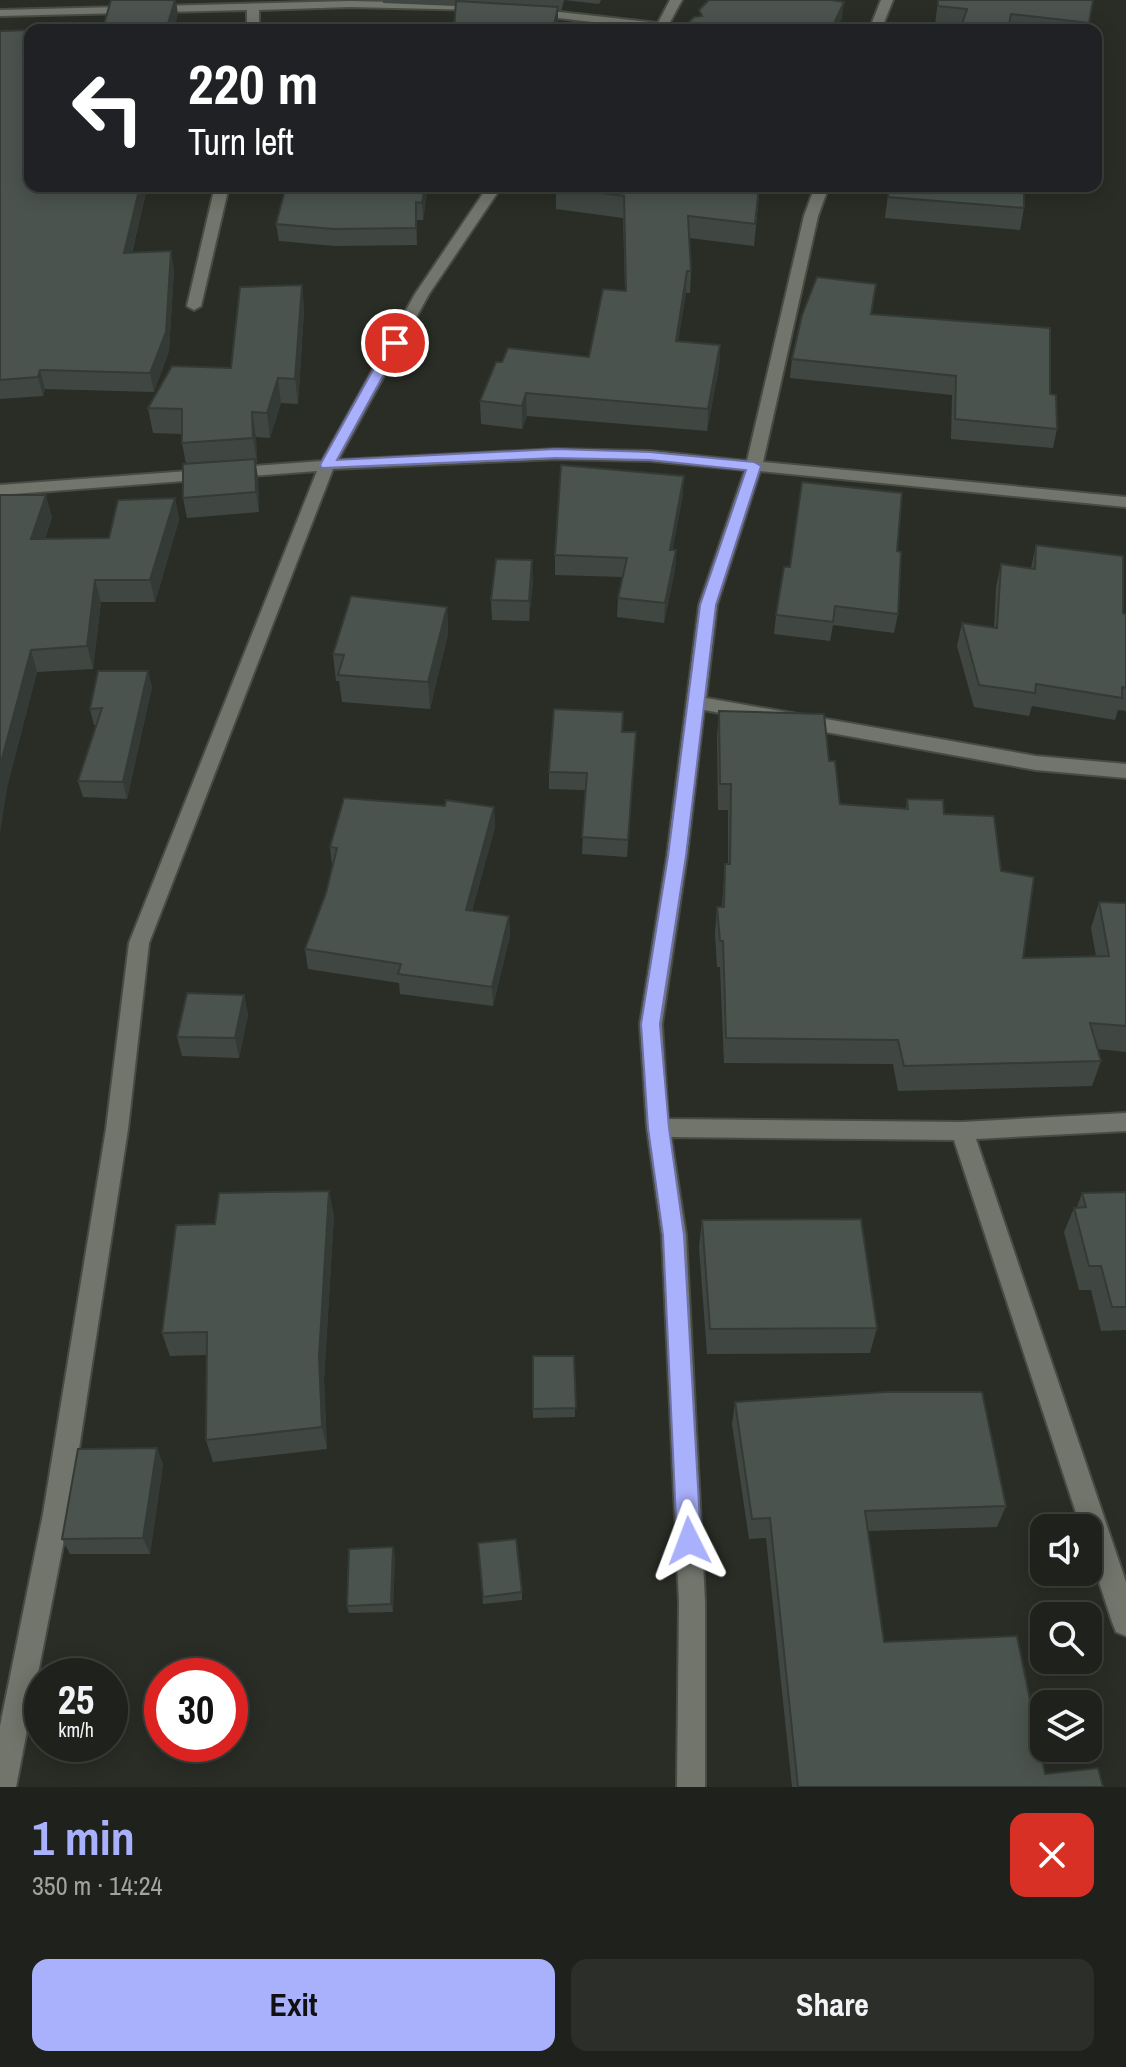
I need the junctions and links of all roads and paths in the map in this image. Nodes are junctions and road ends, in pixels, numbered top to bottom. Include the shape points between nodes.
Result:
1 (82, 0) edge
2 (676, 0) edge
3 (887, 0) edge
4 (351, 2) edge
5 (253, 7) junction
6 (496, 9) edge
7 (72, 10) junction
8 (525, 11) edge
9 (0, 13) edge
10 (253, 24) edge
11 (615, 24) edge
12 (664, 24) edge
13 (877, 24) edge
14 (221, 192) edge
15 (491, 192) edge
16 (820, 192) edge
17 (194, 306) dead end
18 (327, 465) junction
19 (754, 466) junction
20 (0, 490) edge
21 (1126, 502) edge
22 (696, 702) junction
23 (1126, 771) edge
24 (1126, 1122) edge
25 (658, 1128) junction
26 (962, 1131) junction
27 (1126, 1622) edge
28 (2, 1787) edge
29 (691, 1787) edge

1 - 7 street
2 - 12 street
3 - 13 street
4 - 5 street
4 - 6 street
5 - 7 street
5 - 10 street
7 - 9 street
8 - 11 street
14 - 17 street
15 - 18 street via 422,294
16 - 19 street
18 - 19 street via 556,454
18 - 20 street
18 - 28 street via 139,943 118,1118 56,1514
19 - 21 street
19 - 22 street via 708,605
22 - 23 street via 1036,763
22 - 25 street via 651,1024
24 - 26 street
25 - 26 street
25 - 29 street via 674,1235 692,1602
26 - 27 street

